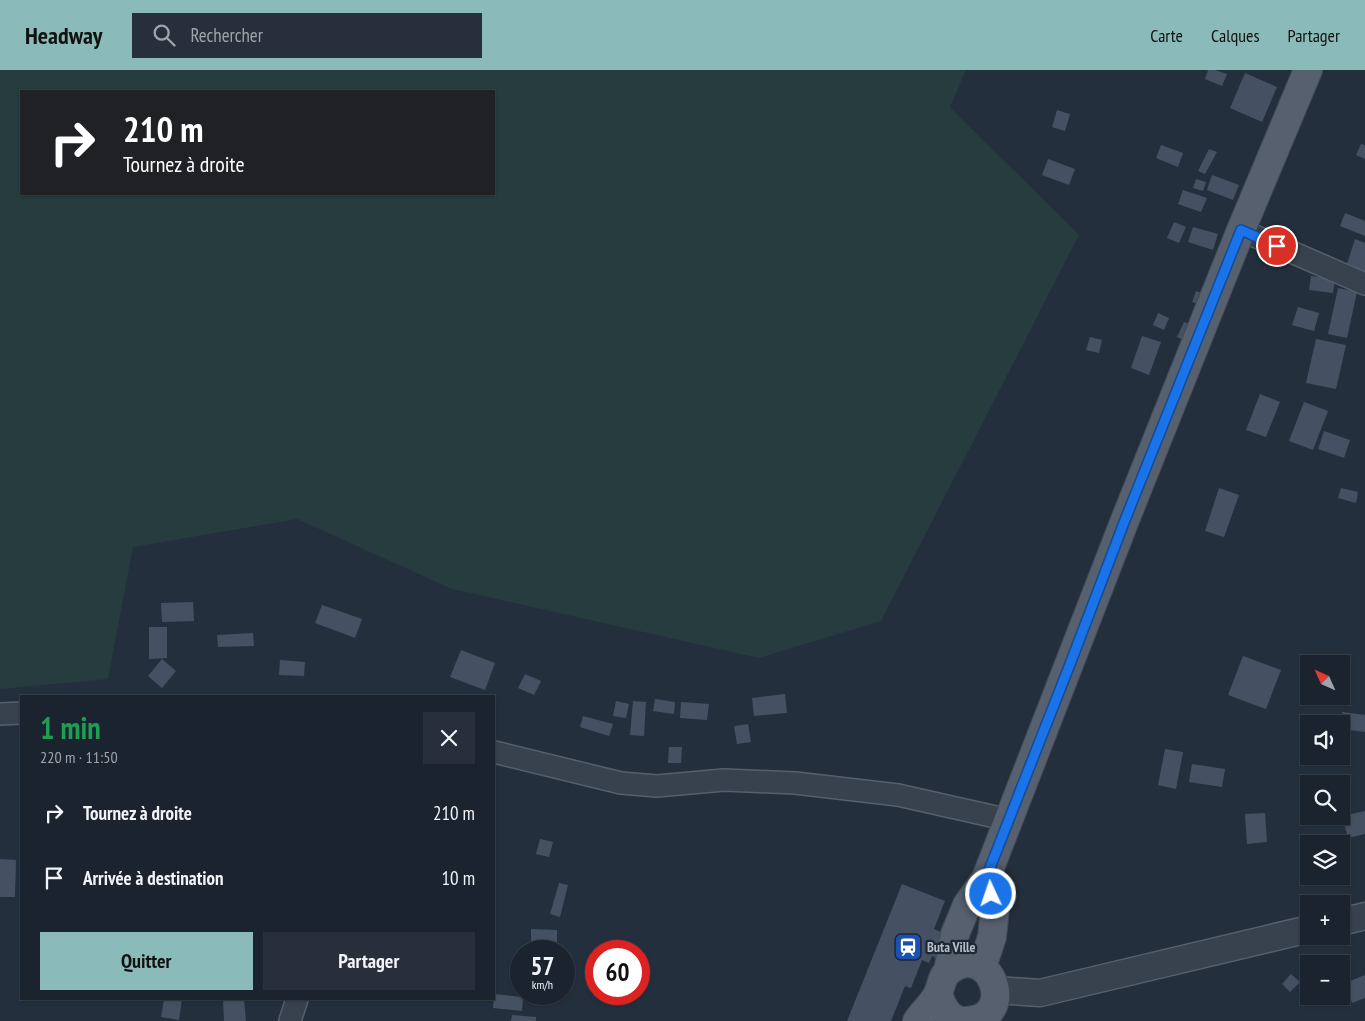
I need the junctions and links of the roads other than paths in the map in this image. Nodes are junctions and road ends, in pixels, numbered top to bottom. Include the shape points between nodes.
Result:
1 (1308, 70) edge
2 (1241, 230) junction
3 (1365, 284) edge
4 (20, 713) edge
5 (0, 714) edge
6 (495, 752) edge
7 (1009, 820) junction
8 (986, 878) junction
9 (1365, 916) edge
10 (1350, 920) edge
11 (1300, 931) edge
12 (982, 967) junction
13 (943, 982) junction
14 (996, 990) junction
15 (297, 1000) edge
16 (978, 1020) edge
17 (290, 1021) edge
18 (917, 1021) edge

1 - 2 main road
2 - 3 street
2 - 7 main road
4 - 5 street
6 - 7 street via 621,783 657,786 724,780 795,783 898,795
7 - 8 main road
8 - 12 main road via 995,909 992,937
8 - 13 main road via 964,912
9 - 10 street
11 - 14 street via 1040,993
12 - 13 main road via 959,965
12 - 14 main road via 992,977
13 - 16 main road via 942,1006 950,1016 962,1021
13 - 18 main road
14 - 16 main road via 990,1011
15 - 17 street

